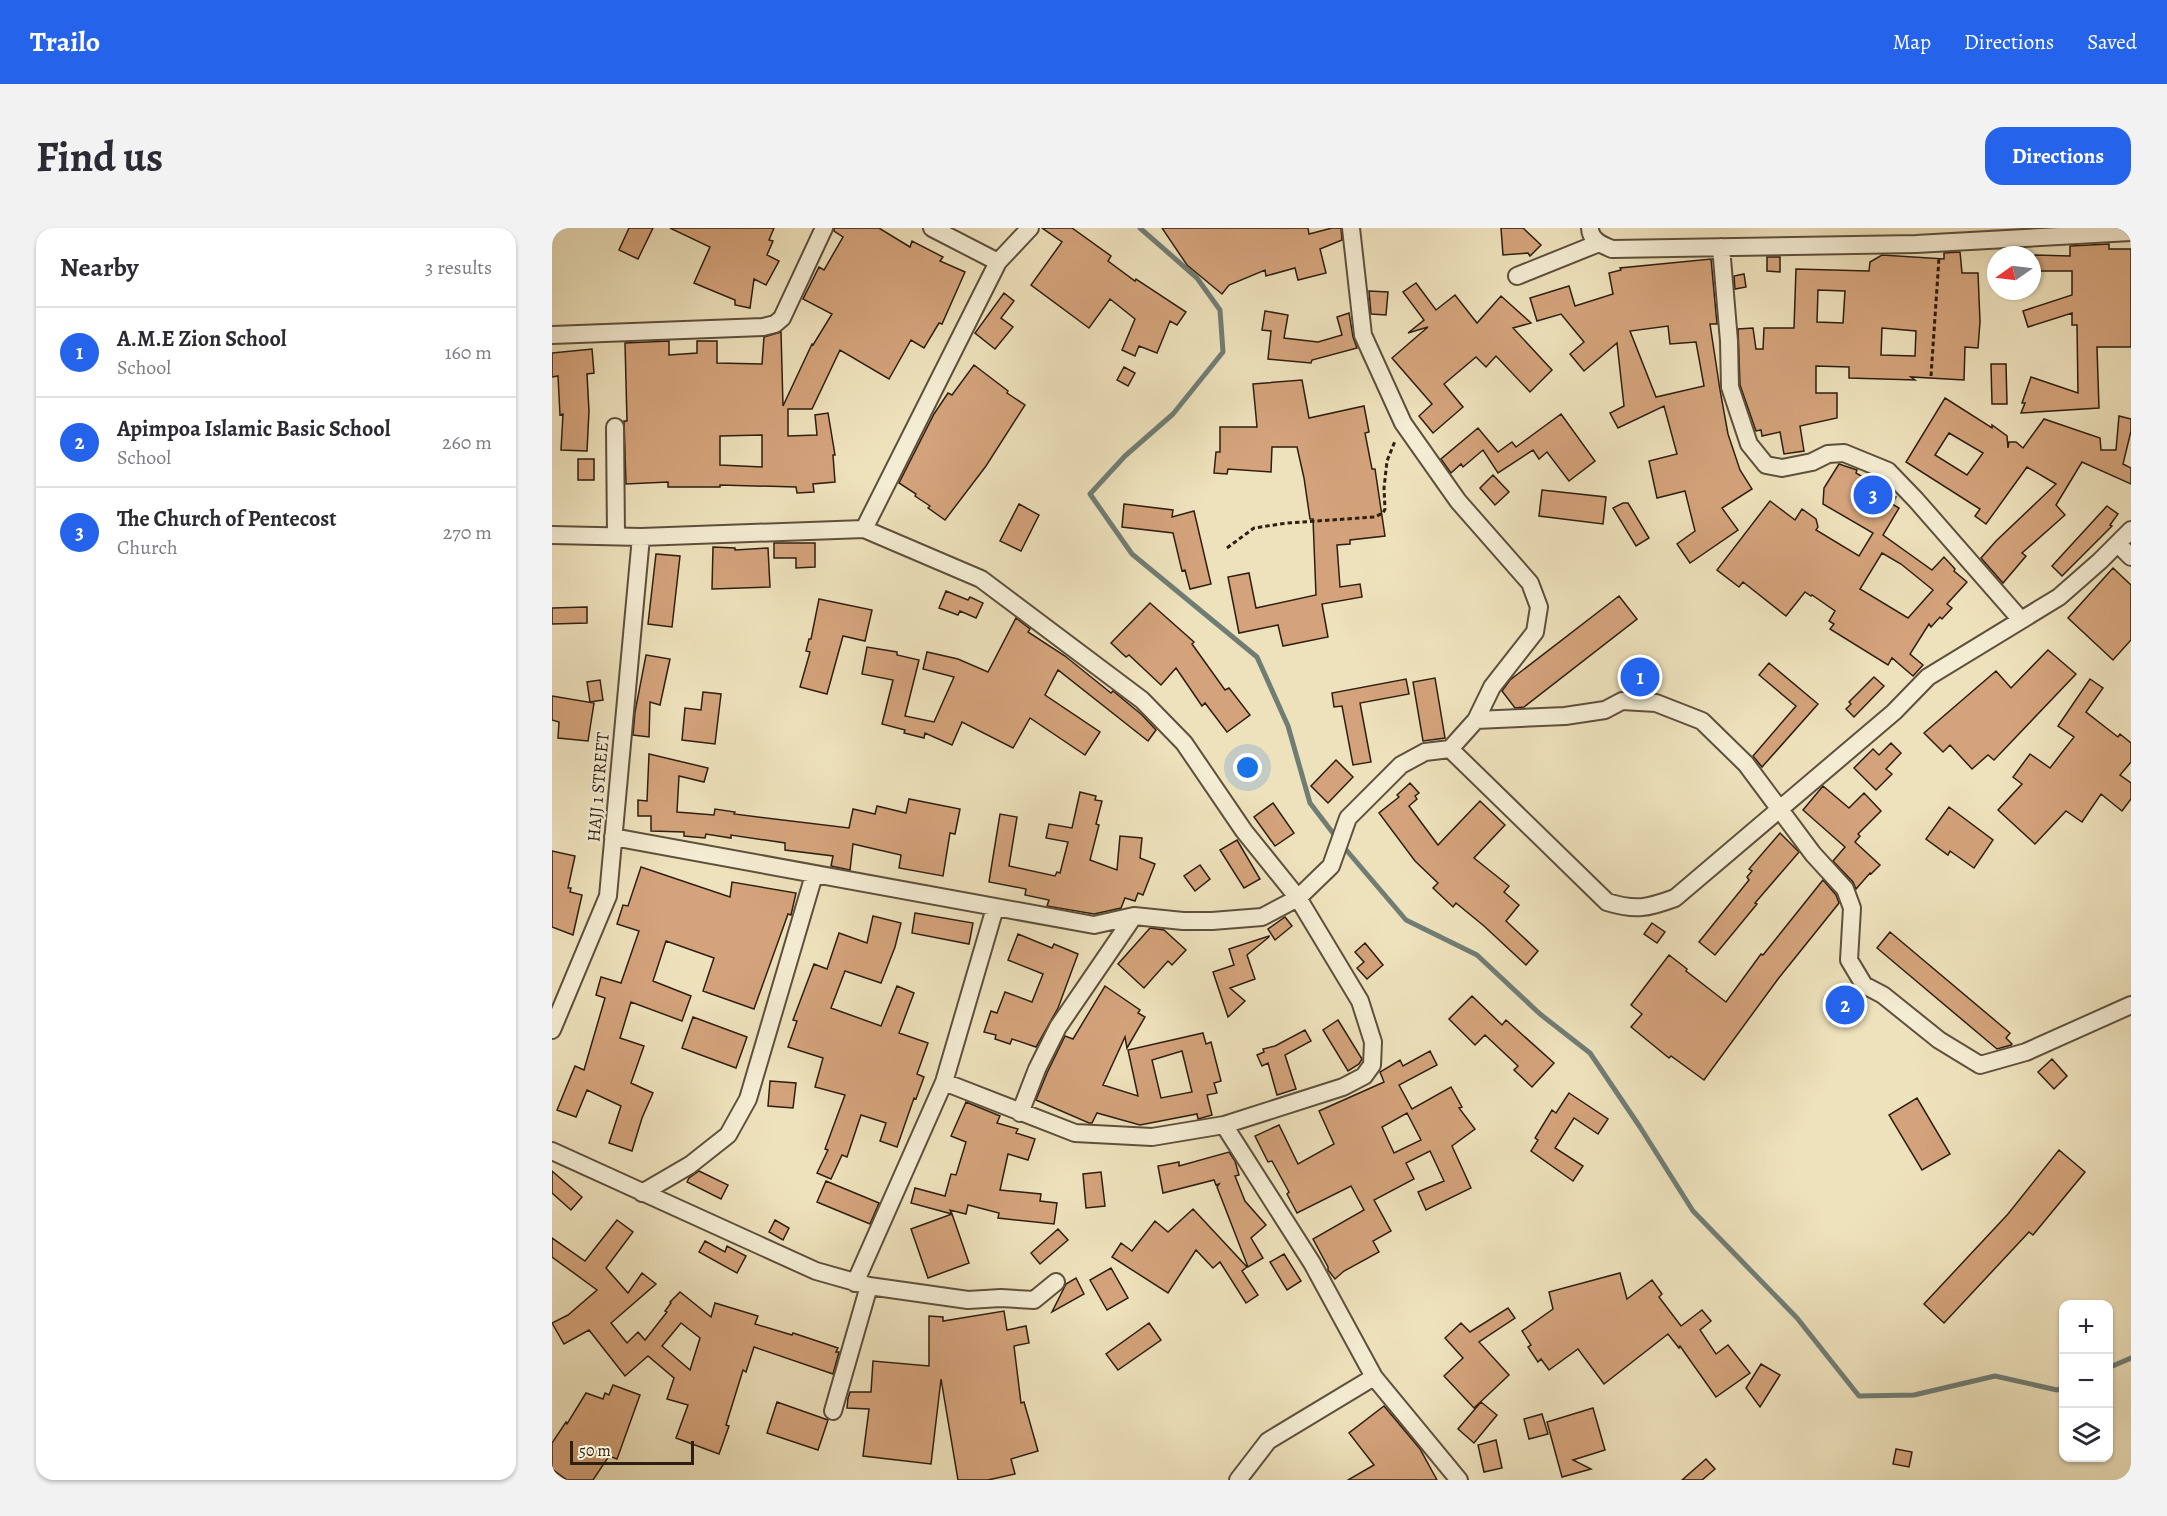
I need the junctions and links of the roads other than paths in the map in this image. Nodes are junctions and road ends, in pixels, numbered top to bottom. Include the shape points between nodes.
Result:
1 (824, 228) edge
2 (932, 228) edge
3 (1030, 228) edge
4 (1352, 228) edge
5 (1590, 228) edge
6 (2131, 232) edge
7 (1599, 243) junction
8 (1721, 247) junction
9 (998, 262) junction
10 (1517, 276) dead end
11 (552, 335) edge
12 (615, 427) dead end
13 (864, 529) junction
14 (2131, 530) edge
15 (552, 535) edge
16 (616, 536) junction
17 (641, 537) junction
18 (2118, 544) junction
19 (2131, 557) edge
20 (2021, 620) junction
21 (1476, 720) junction
22 (1450, 749) junction
23 (1780, 809) junction
24 (613, 837) junction
25 (814, 874) junction
26 (1298, 898) junction
27 (994, 908) junction
28 (1134, 916) junction
29 (2131, 1005) edge
30 (554, 1021) edge
31 (944, 1082) junction
32 (1020, 1113) junction
33 (1224, 1125) junction
34 (552, 1151) edge
35 (642, 1193) junction
36 (1056, 1282) dead end
37 (862, 1284) junction
38 (1374, 1377) junction
39 (833, 1411) dead end
40 (1238, 1480) edge
41 (1459, 1480) edge

1 - 11 street via 782,318 775,324
2 - 9 street
3 - 9 street
4 - 21 street via 1363,335 1403,423 1458,501 1530,584 1539,607 1535,632 1492,687
5 - 7 street
6 - 8 street via 1940,243
7 - 8 street via 1612,249
7 - 10 street
8 - 20 street via 1730,387 1749,444 1766,465 1782,468 1844,453 1888,471
9 - 13 street
12 - 16 street
13 - 17 street
13 - 26 street via 981,579 1142,700 1184,743 1244,831
14 - 18 street
15 - 16 street
16 - 17 street
17 - 24 street, HAJJ 1 STREET
18 - 19 street
18 - 20 street via 2059,597
20 - 23 street via 1928,676 1894,712
21 - 22 street
21 - 23 street via 1565,716 1605,710 1622,701 1656,703 1702,721 1746,764
22 - 23 street via 1607,902 1630,909 1649,908 1675,898
22 - 26 street via 1425,752 1401,765 1348,818 1331,866
23 - 29 street via 1845,889 1852,908 1849,960 1864,985 1980,1065 2026,1052
24 - 25 street
24 - 30 street, HAJJ 1 STREET via 608,896
25 - 27 street
25 - 35 street via 748,1099 728,1135 690,1165
26 - 28 street via 1262,917 1183,921
26 - 33 street via 1360,1001 1373,1042 1372,1065 1364,1076 1343,1087
27 - 28 street via 1094,925
27 - 31 street
28 - 32 street via 1058,1027
31 - 32 street
31 - 37 street
32 - 33 street via 1075,1133 1152,1137
33 - 38 street via 1312,1263
34 - 35 street
35 - 37 street via 816,1271
36 - 37 street via 1034,1300 969,1300
37 - 39 street
38 - 40 street via 1268,1441
38 - 41 street

